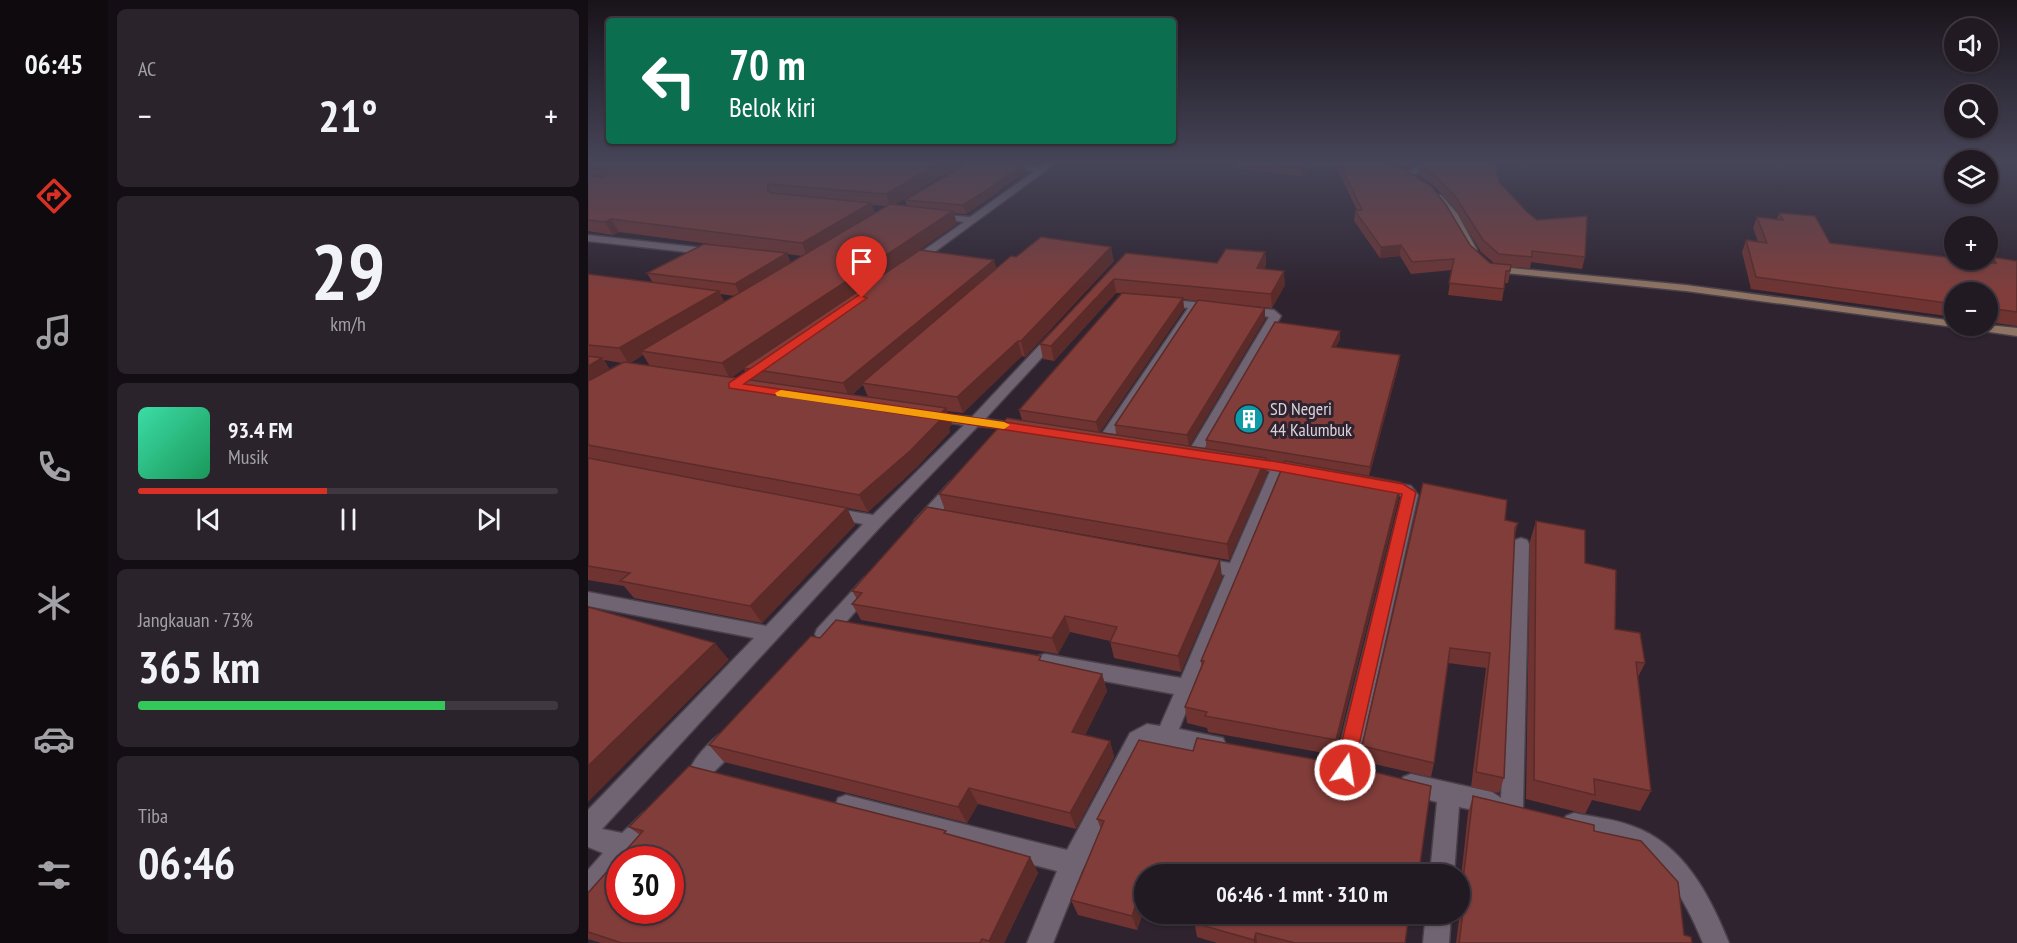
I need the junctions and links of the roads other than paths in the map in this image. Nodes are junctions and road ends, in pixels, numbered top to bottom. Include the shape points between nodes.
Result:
1 (991, 206) edge
2 (1445, 206) edge
3 (926, 215) edge
4 (971, 220) junction
5 (588, 238) edge
6 (726, 253) edge
7 (942, 260) edge
8 (1150, 300) edge
9 (1195, 304) junction
10 (1069, 320) edge
11 (1944, 323) edge
12 (1998, 330) edge
13 (2017, 332) edge
14 (1024, 409) edge
15 (908, 412) edge
16 (975, 422) junction
17 (1009, 426) junction
18 (1041, 431) edge
19 (1083, 438) edge
20 (1104, 441) junction
21 (993, 444) edge
22 (1126, 444) edge
23 (1172, 451) edge
24 (1194, 454) junction
25 (1278, 467) junction
26 (969, 471) edge
27 (1324, 475) edge
28 (1369, 482) edge
29 (818, 510) edge
30 (929, 515) junction
31 (953, 519) edge
32 (876, 521) junction
33 (914, 532) edge
34 (1521, 544) dead end
35 (1187, 561) edge
36 (1233, 570) junction
37 (877, 574) edge
38 (588, 599) edge
39 (833, 625) junction
40 (856, 629) edge
41 (770, 634) junction
42 (810, 650) edge
43 (1032, 660) edge
44 (1184, 687) junction
45 (740, 727) edge
46 (1166, 736) junction
47 (1233, 748) edge
48 (1323, 765) edge
49 (1345, 770) junction
50 (723, 775) edge
51 (685, 786) junction
52 (1449, 794) junction
53 (825, 801) edge
54 (1512, 808) junction
55 (1534, 814) edge
56 (1556, 819) edge
57 (588, 827) edge
58 (588, 835) edge
59 (625, 845) junction
60 (1073, 862) junction
61 (1443, 864) edge
62 (588, 889) edge
63 (1438, 924) edge
64 (1043, 942) edge
65 (1436, 943) edge
66 (1716, 943) edge

1 - 4 street
2 - 11 street via 1477,259 1494,271 1686,288
3 - 4 street
4 - 7 street via 917,260
5 - 6 street
8 - 9 street
9 - 20 street
9 - 24 street via 1270,312 1275,316
10 - 16 street
12 - 13 street
14 - 17 street
15 - 16 street
16 - 17 street
16 - 32 street
17 - 18 street
17 - 21 street
19 - 20 street
20 - 22 street
23 - 24 street
24 - 25 street
25 - 27 street
25 - 36 street
26 - 30 street
28 - 49 street via 1403,488 1410,495
29 - 32 street
30 - 31 street
30 - 33 street
32 - 41 street
34 - 54 street
35 - 36 street
36 - 44 street
37 - 39 street
38 - 41 street
39 - 40 street
39 - 42 street
41 - 57 street
43 - 44 street
44 - 46 street
45 - 51 street
46 - 47 street
46 - 60 street via 1147,733 1138,740
48 - 49 street
49 - 52 street
50 - 51 street
51 - 59 street
52 - 54 street
52 - 61 street
53 - 60 street
54 - 55 street
56 - 66 street via 1640,840 1674,868
58 - 59 street via 616,846
59 - 62 street
60 - 64 street
63 - 65 street

